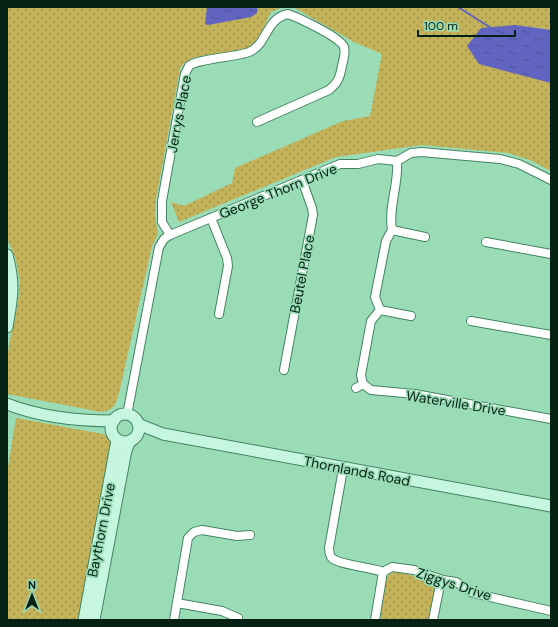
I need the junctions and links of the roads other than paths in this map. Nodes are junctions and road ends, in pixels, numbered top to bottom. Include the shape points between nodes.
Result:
1 (257, 122) dead end
2 (397, 160) junction
3 (302, 180) junction
4 (551, 180) edge
5 (211, 218) junction
6 (392, 230) junction
7 (170, 235) junction
8 (425, 237) dead end
9 (486, 242) dead end
10 (551, 254) edge
11 (7, 255) edge
12 (380, 310) junction
13 (219, 314) dead end
14 (411, 316) dead end
15 (472, 321) dead end
16 (7, 327) edge
17 (551, 335) edge
18 (284, 370) dead end
19 (7, 404) edge
20 (23, 410) junction
21 (7, 411) edge
22 (127, 415) junction
23 (551, 419) edge
24 (86, 421) junction
25 (114, 421) junction
26 (138, 424) junction
27 (163, 434) junction
28 (115, 437) junction
29 (133, 439) junction
30 (343, 469) junction
31 (551, 506) edge
32 (250, 535) dead end
33 (383, 572) junction
34 (443, 580) junction
35 (177, 603) junction
36 (551, 611) edge
37 (238, 618) dead end
38 (84, 620) edge
39 (94, 620) edge
40 (174, 620) edge
41 (375, 620) edge
42 (433, 620) edge

1 - 7 street, Jerrys Place via 335,85 340,79 344,54 344,48 338,40 288,14 274,20 261,41 250,51 228,58 196,62 189,66 185,74 162,201 162,222
2 - 3 street, George Thorn Drive via 378,159 358,164 340,164
2 - 4 street, George Thorn Drive via 411,153 421,152 500,159 519,164
2 - 6 street via 398,173 390,217
3 - 5 street, George Thorn Drive
3 - 18 street, Beutel Place via 313,215
5 - 7 street, George Thorn Drive
5 - 13 street via 228,266
6 - 8 street
6 - 12 street via 386,241 375,297
7 - 22 street via 159,247
9 - 10 street
11 - 16 street via 13,275
12 - 14 street
12 - 23 street, Waterville Drive via 371,321 360,386 371,390 415,394
15 - 17 street
19 - 20 street, Thornlands Road
20 - 21 street, Thornlands Road
20 - 24 street, Thornlands Road
22 - 25 street, Thornlands Road via 119,416
22 - 26 street, Thornlands Road via 134,418
24 - 25 street, Thornlands Road
24 - 28 street, Thornlands Road
25 - 28 street via 112,425
26 - 27 street, Thornlands Road
26 - 29 street
27 - 29 street, Thornlands Road
27 - 30 street, Thornlands Road
28 - 29 street, Thornlands Road
28 - 38 street, Baythorn Drive
29 - 39 street, Baythorn Drive via 126,450
30 - 31 street, Thornlands Road
30 - 33 street, Ziggys Drive via 328,548 331,557 338,562
32 - 35 street via 237,536 202,530 194,532 188,538
33 - 34 street, Ziggys Drive via 392,567
33 - 41 street
34 - 36 street, Ziggys Drive via 456,582 473,593
34 - 42 street
35 - 37 street via 222,611
35 - 40 street

